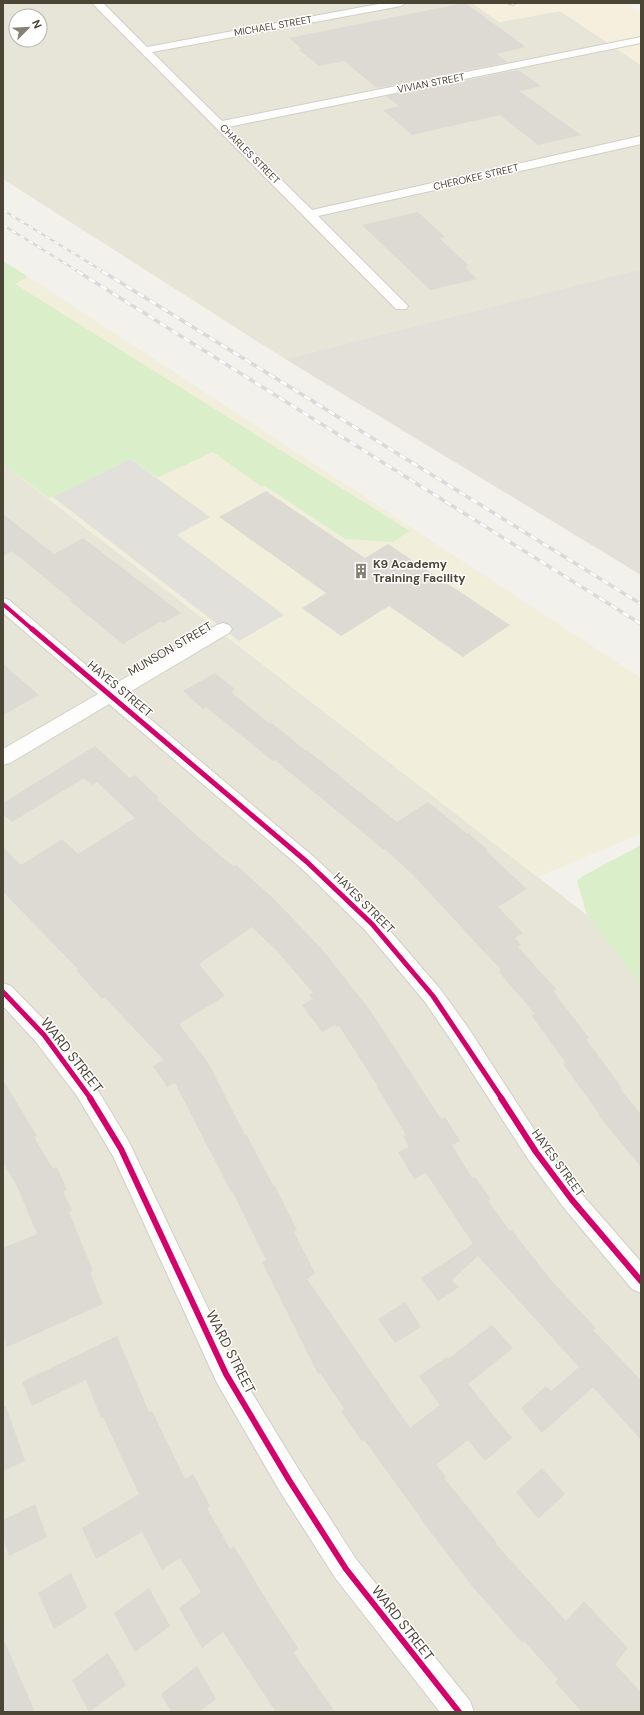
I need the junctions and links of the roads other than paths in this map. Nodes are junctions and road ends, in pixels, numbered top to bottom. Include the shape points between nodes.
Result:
1 (97, 3) edge
2 (401, 3) edge
3 (510, 3) edge
4 (513, 3) edge
5 (641, 40) edge
6 (145, 50) junction
7 (221, 125) junction
8 (641, 140) edge
9 (311, 214) junction
10 (401, 306) dead end
11 (3, 604) edge
12 (223, 629) dead end
13 (111, 695) junction
14 (3, 758) edge
15 (3, 992) edge
16 (641, 1281) edge
17 (459, 1712) edge

1 - 6 street, CHARLES STREET
2 - 6 street, MICHAEL STREET
3 - 4 lane
5 - 7 street, VIVIAN STREET
6 - 7 street, CHARLES STREET
7 - 9 street, CHARLES STREET
8 - 9 street, CHEROKEE STREET
9 - 10 street, CHARLES STREET
11 - 13 street, HAYES STREET
12 - 13 street, MUNSON STREET
13 - 14 street, MUNSON STREET
13 - 16 street, HAYES STREET via 307,862 372,924 433,996 462,1036 536,1152 572,1200
15 - 17 street, WARD STREET via 44,1035 85,1089 121,1149 226,1374 289,1480 346,1568

